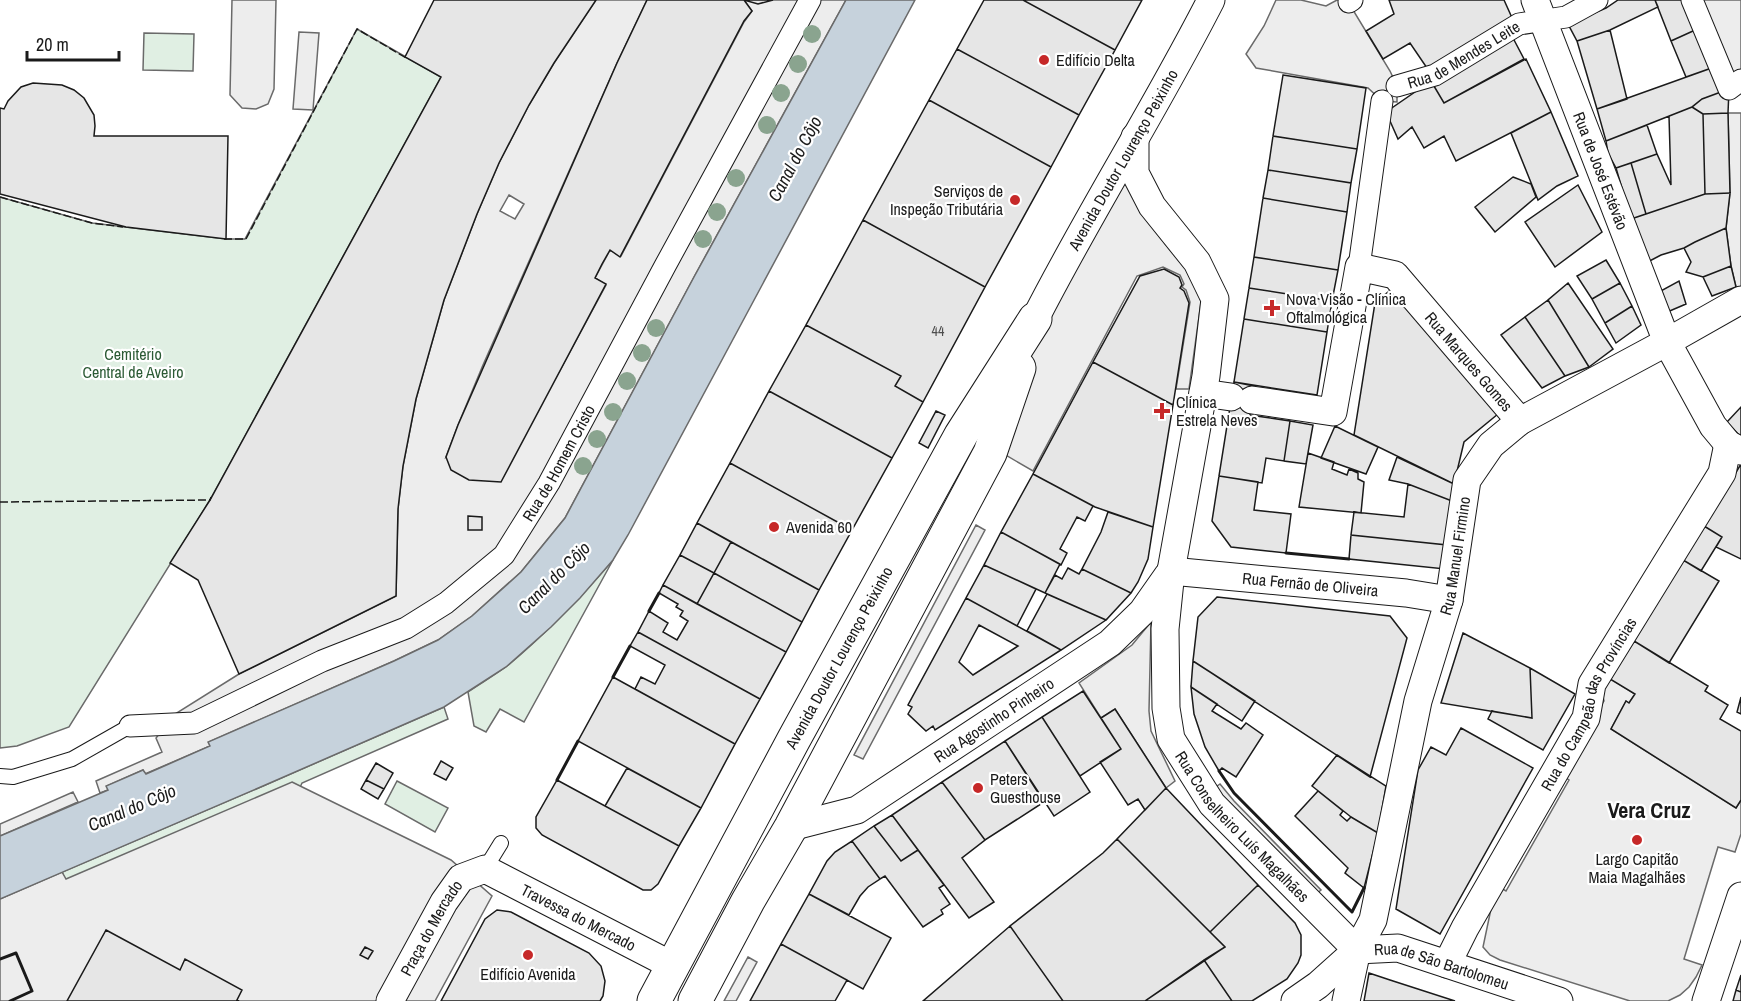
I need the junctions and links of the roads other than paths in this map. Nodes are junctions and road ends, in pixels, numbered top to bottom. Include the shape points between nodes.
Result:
1 (810, 0) edge
2 (1211, 0) edge
3 (1597, 0) edge
4 (1692, 0) edge
5 (1539, 10) edge
6 (1741, 80) edge
7 (1135, 137) junction
8 (1359, 267) junction
9 (1741, 300) edge
10 (1035, 320) junction
11 (1667, 342) junction
12 (1203, 393) junction
13 (1520, 421) junction
14 (1734, 448) edge
15 (1171, 571) junction
16 (1449, 600) junction
17 (130, 726) joint
18 (0, 776) edge
19 (791, 826) junction
20 (501, 843) dead end
21 (485, 869) junction
22 (1741, 896) edge
23 (1357, 950) junction
24 (1448, 964) junction
25 (673, 966) junction
26 (390, 1001) edge
27 (654, 1001) edge
28 (695, 1001) edge
29 (1295, 1001) edge
30 (1346, 1001) edge
31 (1559, 1001) edge
32 (1706, 1001) edge

1 - 17 street, Rua de Homem Cristo via 549,483 504,555 446,603 406,628 322,661 194,723
2 - 7 street, Avenida Doutor Lourenço Peixinho
3 - 5 street, Rua de Mendes Leite via 1566,17
4 - 6 street via 1729,89
5 - 8 street, Rua de Mendes Leite via 1434,75 1389,94
5 - 11 street, Rua de José Estévão
7 - 10 street, Avenida Doutor Lourenço Peixinho
7 - 12 street, Rua Conselheiro Luís Magalhães via 1135,173 1152,206 1197,262 1215,299
8 - 12 street via 1333,412
8 - 13 street, Rua Marques Gomes via 1395,275
9 - 11 street, Rua Manuel Firmino
10 - 19 main road, Avenida Doutor Lourenço Peixinho via 990,453
10 - 25 main road, Avenida Doutor Lourenço Peixinho via 961,435
11 - 13 street, Rua Manuel Firmino
11 - 14 street, Rua de José Estévão via 1713,426
12 - 15 street, Rua Conselheiro Luís Magalhães
13 - 16 street, Rua Manuel Firmino via 1491,445 1467,480
14 - 24 street, Rua do Campeão das Províncias via 1592,684 1586,718
15 - 16 street, Rua Fernão de Oliveira
15 - 19 street, Rua Agostinho Pinheiro via 1142,612 1110,642 857,810
15 - 23 street, Rua Conselheiro Luís Magalhães via 1164,641 1171,740 1212,804
16 - 23 street, Rua Manuel Firmino via 1418,701 1372,920
17 - 18 lane via 72,759 13,777
19 - 28 main road, Avenida Doutor Lourenço Peixinho
20 - 21 lane
21 - 25 street, Travessa do Mercado
21 - 26 street, Praça do Mercado via 461,878
22 - 32 street
23 - 24 street, Rua de São Bartolomeu via 1398,948
23 - 29 street
23 - 30 street
24 - 31 street, Rua de São Bartolomeu
25 - 27 main road, Avenida Doutor Lourenço Peixinho

